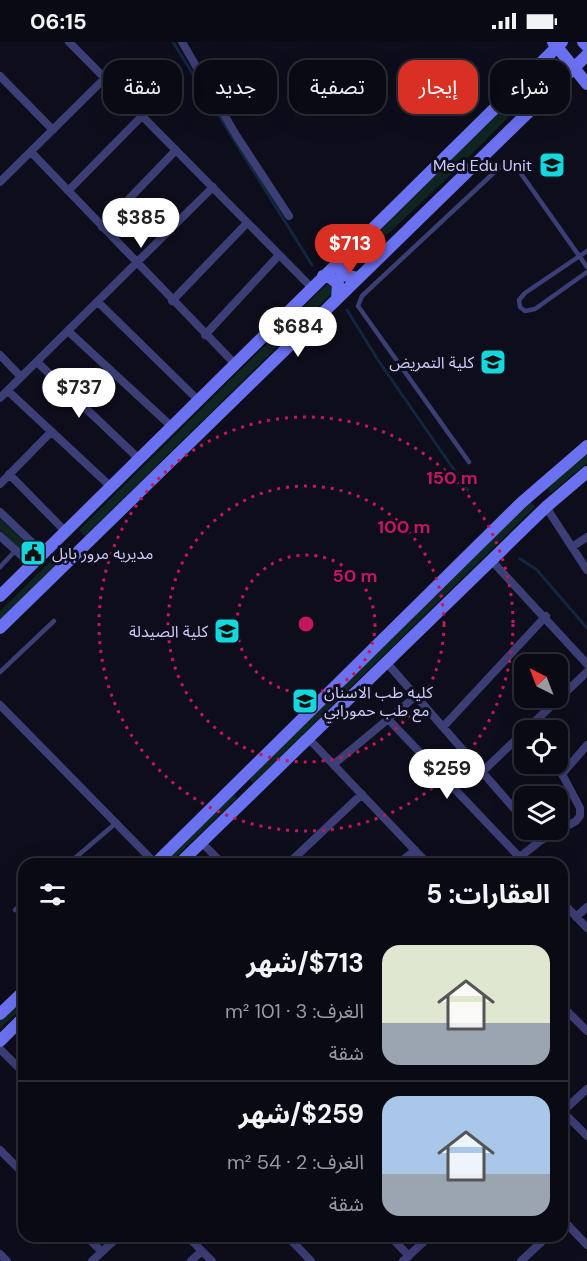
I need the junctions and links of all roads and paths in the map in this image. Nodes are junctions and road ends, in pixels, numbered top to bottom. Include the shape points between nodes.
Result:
1 (69, 42) edge
2 (182, 42) edge
3 (583, 42) edge
4 (557, 44) edge
5 (587, 46) edge
6 (587, 55) edge
7 (575, 67) junction
8 (103, 76) edge
9 (1, 80) edge
10 (103, 80) edge
11 (587, 84) edge
12 (142, 116) joint
13 (53, 130) junction
14 (176, 150) junction
15 (31, 152) junction
16 (0, 182) edge
17 (213, 187) junction
18 (68, 191) junction
19 (289, 216) dead end
20 (247, 223) junction
21 (102, 227) junction
22 (587, 251) edge
23 (279, 255) junction
24 (579, 256) junction
25 (340, 259) junction
26 (137, 263) junction
27 (587, 270) edge
28 (322, 276) junction
29 (358, 278) junction
30 (311, 287) junction
31 (337, 299) junction
32 (172, 301) junction
33 (98, 302) junction
34 (68, 331) junction
35 (205, 335) junction
36 (0, 355) edge
37 (38, 362) junction
38 (234, 363) junction
39 (21, 378) junction
40 (8, 391) junction
41 (0, 398) edge
42 (198, 400) junction
43 (171, 426) junction
44 (51, 432) junction
45 (587, 446) edge
46 (138, 458) junction
47 (470, 462) dead end
48 (587, 472) edge
49 (3, 479) edge
50 (541, 485) junction
51 (110, 486) junction
52 (526, 499) junction
53 (555, 499) junction
54 (542, 511) junction
55 (0, 512) edge
56 (65, 531) junction
57 (0, 536) edge
58 (587, 537) edge
59 (572, 547) junction
60 (16, 550) junction
61 (43, 553) junction
62 (492, 561) junction
63 (32, 565) junction
64 (0, 567) edge
65 (587, 570) edge
66 (0, 596) edge
67 (546, 616) junction
68 (54, 621) dead end
69 (0, 628) edge
70 (387, 663) junction
71 (587, 664) edge
72 (0, 672) edge
73 (587, 672) edge
74 (416, 696) junction
75 (0, 705) edge
76 (388, 719) junction
77 (537, 720) edge
78 (443, 727) junction
79 (309, 739) junction
80 (514, 742) edge
81 (587, 745) edge
82 (334, 764) junction
83 (481, 773) junction
84 (246, 776) junction
85 (257, 789) junction
86 (232, 790) junction
87 (362, 794) junction
88 (242, 803) junction
89 (514, 809) edge
90 (116, 823) junction
91 (540, 841) joint
92 (201, 842) junction
93 (415, 850) junction
94 (519, 857) joint
95 (75, 858) edge
96 (149, 858) edge
97 (161, 858) edge
98 (186, 858) edge
99 (217, 858) edge
100 (294, 858) edge
101 (405, 858) edge
102 (422, 858) edge
103 (18, 907) edge
104 (587, 907) edge
105 (568, 908) edge
106 (15, 910) dead end
107 (576, 917) junction
108 (587, 928) edge
109 (18, 997) edge
110 (568, 1013) edge
111 (0, 1014) edge
112 (18, 1023) edge
113 (587, 1031) edge
114 (0, 1041) edge
115 (0, 1049) edge
116 (18, 1067) edge
117 (587, 1089) edge
118 (568, 1107) edge
119 (568, 1117) edge
120 (587, 1136) edge
121 (0, 1150) edge
122 (18, 1168) edge
123 (568, 1226) edge
124 (92, 1242) edge
125 (113, 1242) edge
126 (193, 1242) edge
127 (293, 1242) edge
128 (394, 1242) edge
129 (423, 1242) edge
130 (542, 1242) edge
131 (587, 1245) edge
132 (202, 1251) junction
133 (102, 1252) junction
134 (0, 1254) edge
135 (406, 1258) edge
136 (7, 1261) edge
137 (92, 1261) edge
138 (191, 1261) edge
139 (212, 1261) edge
140 (312, 1261) edge
141 (521, 1261) edge

1 - 8 street
2 - 19 street
3 - 5 main road
4 - 7 main road
4 - 25 main road
6 - 7 main road
7 - 11 main road
7 - 29 main road
9 - 13 street
10 - 13 street
12 - 14 street
12 - 18 street
13 - 15 street
14 - 17 street
14 - 21 street
15 - 16 street
15 - 18 street
17 - 20 street
17 - 26 street
18 - 21 street
20 - 23 street
20 - 32 street
21 - 26 street
22 - 24 lane
23 - 30 street
23 - 35 street
24 - 27 lane
24 - 27 lane via 525,293 519,300 520,307 525,311 535,309
24 - 47 lane via 517,168 510,164 500,167 362,296 358,306
25 - 28 main road
25 - 29 main road via 341,273
26 - 32 street
26 - 33 street
28 - 30 main road
28 - 31 main road via 338,284
29 - 31 main road
30 - 38 main road
31 - 69 main road
32 - 35 street
33 - 34 street
33 - 42 street
34 - 37 street
34 - 43 street
35 - 38 street
36 - 39 street
37 - 39 street
37 - 46 street
38 - 42 main road
39 - 40 street
40 - 41 street
40 - 44 street
42 - 43 main road
43 - 46 main road
44 - 49 street
44 - 51 street
45 - 50 main road
46 - 51 main road
48 - 53 main road
49 - 56 street
50 - 52 main road
50 - 53 main road via 544,495
51 - 56 main road
52 - 54 main road
52 - 84 main road
53 - 54 main road
54 - 59 street
54 - 62 main road
55 - 61 street
56 - 61 main road
57 - 60 street
58 - 59 street
59 - 65 street
60 - 63 street
60 - 64 lane
61 - 63 main road
62 - 67 street
62 - 70 main road
63 - 66 main road
67 - 71 street
67 - 78 street
68 - 72 lane
70 - 74 street
70 - 79 main road
73 - 77 street
74 - 76 street
74 - 78 street
75 - 90 street
76 - 82 street
76 - 94 street
78 - 83 street via 480,767
79 - 82 street
79 - 85 main road
80 - 83 street
81 - 91 street via 562,774 580,808 580,816
82 - 87 street
83 - 89 street
84 - 85 main road via 248,784
84 - 86 main road
85 - 88 main road
86 - 88 main road via 240,795
86 - 97 main road
87 - 93 street
87 - 100 street
88 - 92 main road
90 - 95 lane
90 - 96 street
91 - 94 street
92 - 98 main road
92 - 99 street
93 - 101 street
93 - 102 street
103 - 106 lane
104 - 107 street
105 - 107 street
107 - 108 street
109 - 111 main road
110 - 113 street
112 - 114 main road
115 - 116 street
117 - 118 street
119 - 120 street
121 - 122 street
123 - 131 street
124 - 133 street
125 - 133 street
126 - 132 street
127 - 140 street
128 - 135 street
129 - 135 street
130 - 141 street
132 - 138 street
132 - 139 street
133 - 137 street
134 - 136 street

